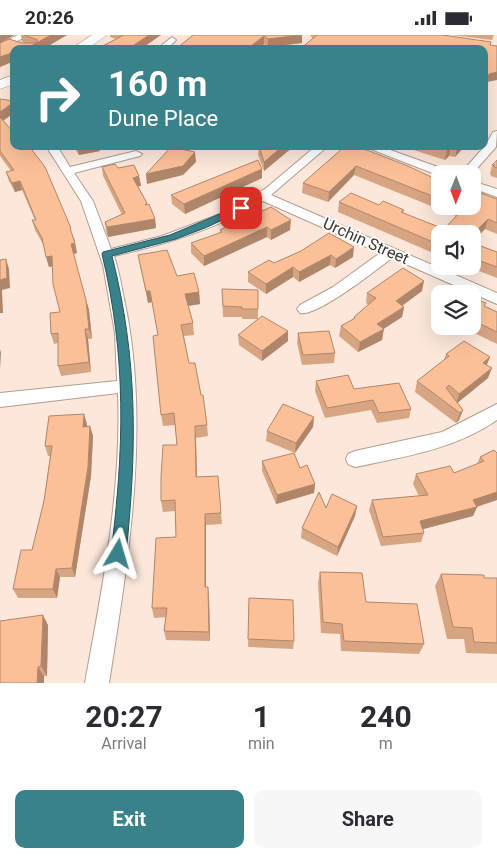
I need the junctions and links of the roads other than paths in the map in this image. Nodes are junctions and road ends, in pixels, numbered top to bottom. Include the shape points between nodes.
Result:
1 (26, 35) edge
2 (101, 35) edge
3 (172, 40) dead end
4 (13, 45) edge
5 (84, 45) edge
6 (166, 45) edge
7 (497, 134) edge
8 (488, 149) edge
9 (54, 150) edge
10 (318, 150) edge
11 (379, 150) edge
12 (487, 150) edge
13 (136, 154) dead end
14 (474, 165) edge
15 (431, 169) edge
16 (69, 171) junction
17 (481, 187) edge
18 (497, 193) edge
19 (262, 196) junction
20 (391, 252) junction
21 (107, 254) junction
22 (497, 299) edge
23 (305, 309) dead end
24 (127, 386) junction
25 (0, 400) edge
26 (497, 411) edge
27 (355, 459) dead end
28 (98, 683) edge

1 - 4 street
2 - 5 street
3 - 6 street
7 - 8 street
9 - 16 street
10 - 19 street
11 - 15 street
12 - 14 street
13 - 16 street
16 - 21 street via 96,223
17 - 18 street
19 - 20 street, Urchin Street
19 - 21 street via 202,226
20 - 22 street, Urchin Street
20 - 23 street
21 - 24 street via 118,299
24 - 25 street
24 - 28 street via 124,504
26 - 27 street via 459,435

